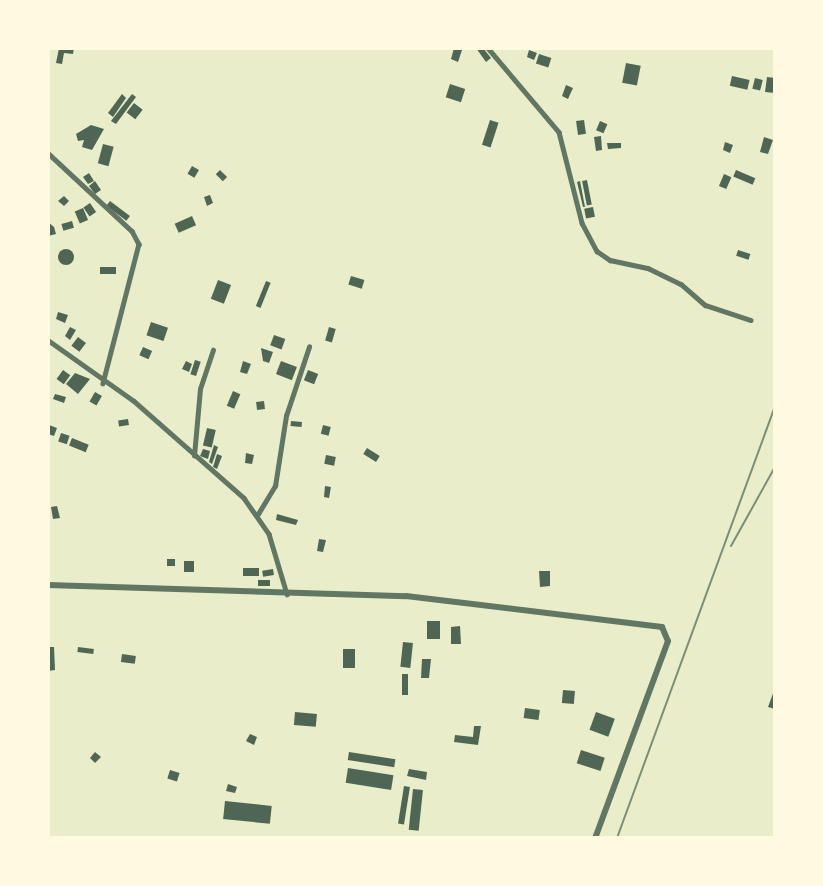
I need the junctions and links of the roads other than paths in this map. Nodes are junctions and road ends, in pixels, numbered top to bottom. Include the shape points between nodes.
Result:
1 (488, 48) edge
2 (48, 153) edge
3 (751, 320) dead end
4 (48, 340) edge
5 (309, 346) dead end
6 (213, 350) dead end
7 (103, 383) junction
8 (194, 456) junction
9 (258, 514) junction
10 (48, 585) edge
11 (287, 594) junction
12 (595, 838) edge

1 - 3 street via 560,132 582,223 597,251 610,260 648,268 681,284 705,305
2 - 7 street via 132,231 138,244
4 - 7 street
5 - 9 street via 286,416 275,486
6 - 8 street via 200,389
7 - 8 street via 134,401
8 - 9 street
9 - 11 street
10 - 11 street
11 - 12 street via 406,596 662,627 668,641

